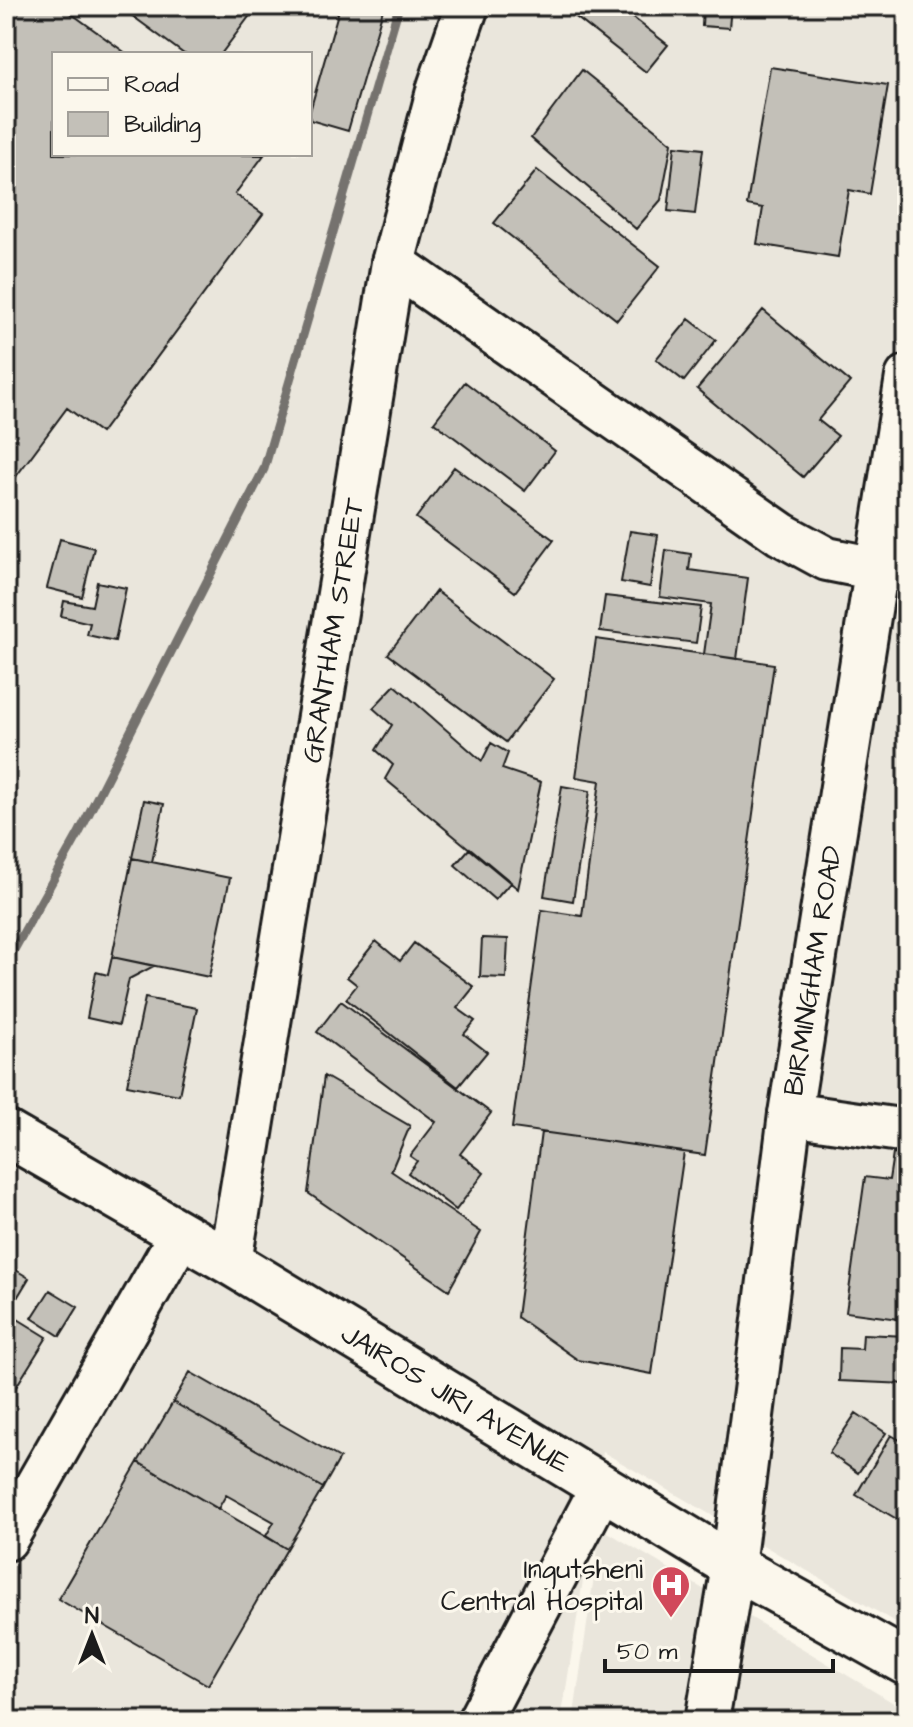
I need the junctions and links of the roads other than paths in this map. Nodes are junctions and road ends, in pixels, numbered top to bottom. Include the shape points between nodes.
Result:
1 (467, 6) edge
2 (393, 263) junction
3 (907, 377) edge
4 (892, 570) edge
5 (790, 1114) junction
6 (907, 1131) edge
7 (6, 1133) edge
8 (181, 1234) junction
9 (230, 1262) junction
10 (602, 1487) junction
11 (6, 1539) edge
12 (733, 1566) junction
13 (907, 1663) edge
14 (479, 1721) edge
15 (707, 1721) edge

1 - 2 street, GRANTHAM STREET via 439,87
2 - 4 street via 781,534 827,559
2 - 9 street, GRANTHAM STREET
3 - 4 street, BIRMINGHAM ROAD
4 - 5 street, BIRMINGHAM ROAD
5 - 6 street
5 - 12 street, BIRMINGHAM ROAD
7 - 8 main road, JAIROS JIRI AVENUE
8 - 9 main road, JAIROS JIRI AVENUE
8 - 11 street
9 - 10 main road, JAIROS JIRI AVENUE
10 - 12 main road, JAIROS JIRI AVENUE
10 - 14 street
12 - 13 main road, JAIROS JIRI AVENUE
12 - 15 street, BIRMINGHAM ROAD

